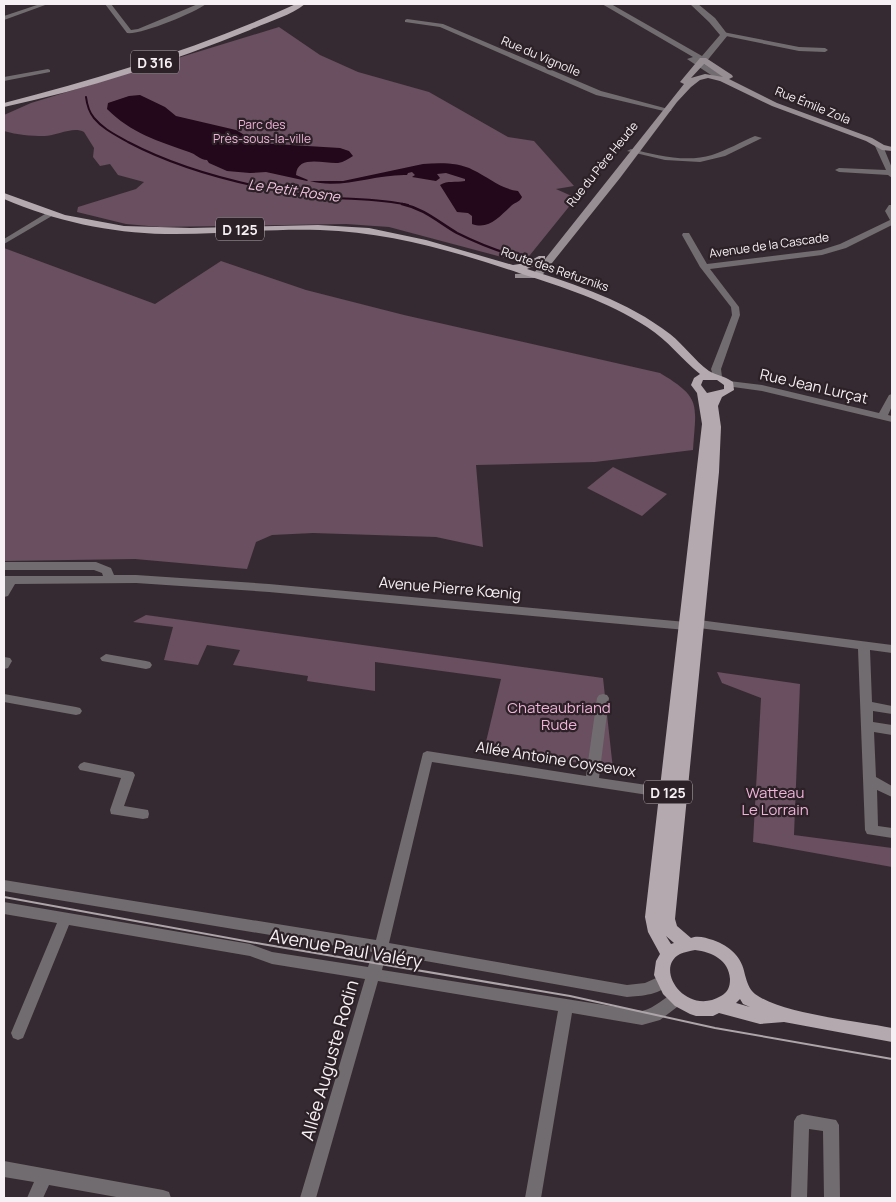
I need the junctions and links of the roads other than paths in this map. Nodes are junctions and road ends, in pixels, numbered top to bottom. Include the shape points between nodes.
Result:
1 (45, 4) edge
2 (108, 4) edge
3 (204, 4) edge
4 (294, 4) edge
5 (301, 4) edge
6 (606, 4) edge
7 (694, 4) edge
8 (191, 6) edge
9 (4, 18) edge
10 (407, 21) dead end
11 (648, 29) junction
12 (726, 35) junction
13 (825, 50) dead end
14 (711, 51) junction
15 (690, 52) junction
16 (807, 52) junction
17 (812, 60) dead end
18 (705, 64) junction
19 (48, 71) dead end
20 (723, 78) junction
21 (4, 79) edge
22 (693, 81) junction
23 (55, 89) junction
24 (753, 93) junction
25 (41, 96) junction
26 (4, 97) edge
27 (4, 104) edge
28 (665, 109) junction
29 (4, 112) edge
30 (758, 138) dead end
31 (885, 146) edge
32 (633, 152) junction
33 (839, 170) dead end
34 (892, 174) edge
35 (4, 196) edge
36 (892, 207) edge
37 (48, 212) junction
38 (892, 218) edge
39 (892, 222) edge
40 (4, 235) edge
41 (686, 235) dead end
42 (4, 242) edge
43 (428, 244) junction
44 (542, 258) junction
45 (508, 266) junction
46 (704, 267) junction
47 (536, 277) junction
48 (713, 376) junction
49 (729, 384) junction
50 (698, 385) junction
51 (718, 395) junction
52 (892, 397) edge
53 (882, 417) junction
54 (892, 419) edge
55 (4, 566) edge
56 (109, 579) junction
57 (7, 580) edge
58 (4, 593) edge
59 (692, 625) junction
60 (864, 646) junction
61 (892, 650) edge
62 (106, 658) dead end
63 (4, 661) edge
64 (4, 665) edge
65 (146, 665) dead end
66 (4, 698) edge
67 (602, 698) dead end
68 (867, 706) junction
69 (892, 710) edge
70 (76, 711) dead end
71 (868, 726) junction
72 (892, 730) edge
73 (427, 756) joint
74 (84, 767) dead end
75 (870, 780) junction
76 (592, 781) junction
77 (892, 792) edge
78 (674, 794) junction
79 (143, 814) dead end
80 (892, 833) edge
81 (4, 885) edge
82 (4, 908) edge
83 (65, 919) junction
84 (688, 944) junction
85 (380, 947) junction
86 (668, 954) junction
87 (373, 974) junction
88 (663, 981) junction
89 (738, 984) junction
90 (676, 999) junction
91 (566, 1006) junction
92 (719, 1006) junction
93 (786, 1016) junction
94 (18, 1033) dead end
95 (892, 1035) edge
96 (4, 1169) edge
97 (45, 1176) junction
98 (35, 1198) edge
99 (163, 1198) edge
100 (308, 1198) edge
101 (533, 1198) edge
102 (799, 1198) edge
103 (832, 1198) edge

1 - 9 street
2 - 8 street via 129,32 139,31
3 - 8 street
4 - 23 main road, D 316 via 175,52
5 - 25 main road, D 316 via 176,55
6 - 11 street
7 - 12 street via 727,30
10 - 28 street, Rue du Vignolle via 441,25 599,93
11 - 15 street
11 - 18 street
12 - 14 street
12 - 16 street via 744,36
12 - 18 street
13 - 16 street
14 - 15 street
14 - 18 street
15 - 18 street
16 - 17 street
18 - 20 street, Rue Émile Zola
18 - 22 street, Rue du Père Heude
18 - 24 main road, Rue Émile Zola
18 - 28 main road, Rue du Père Heude
19 - 21 street
20 - 22 main road via 707,76
20 - 24 main road, Rue Émile Zola
22 - 28 main road, Rue du Père Heude
23 - 26 main road
23 - 27 main road, D 316
24 - 31 main road, Rue Émile Zola via 807,118
25 - 27 main road, D 316
25 - 29 main road
28 - 32 main road, Rue du Père Heude
30 - 32 street via 700,160
31 - 34 street
32 - 44 main road, Rue du Père Heude
32 - 47 main road, Rue du Père Heude
33 - 34 street
35 - 37 main road, D 125
36 - 38 street via 889,211
37 - 40 street
37 - 42 street
37 - 43 main road, Route des Refuzniks / D 125 via 133,229 335,228
39 - 46 street, Avenue de la Cascade via 843,246 822,252
41 - 46 street
43 - 45 main road, Route des Refuzniks / D 125
43 - 47 main road, Route des Refuzniks / D 125 via 462,259 518,276
44 - 45 main road via 526,266
44 - 47 main road, Rue du Père Heude
45 - 47 main road, Route des Refuzniks / D 125
46 - 48 street via 735,307 736,315
47 - 48 main road, Route des Refuzniks / D 125 via 592,294 635,315 672,340 694,364
47 - 50 main road, Route des Refuzniks / D 125 via 642,325 674,349 693,370
48 - 49 main road, Route des Refuzniks
48 - 50 main road
49 - 51 main road via 729,390
49 - 53 street, Rue Jean Lurçat via 762,388
50 - 51 main road
50 - 59 main road, Route des Refuzniks via 704,405 706,438
51 - 59 main road, D 125 via 713,406 715,443
52 - 53 street
53 - 54 street, Rue Jean Lurçat
55 - 56 street via 96,566 107,571
56 - 57 street, Avenue Pierre Kœnig
56 - 59 street, Avenue Pierre Kœnig via 279,589
57 - 58 street
59 - 60 street, Avenue Pierre Kœnig
59 - 78 main road, D 125
60 - 61 street, Avenue Pierre Kœnig
60 - 68 street
62 - 65 street
63 - 64 street
66 - 70 street
67 - 76 street
68 - 69 street
68 - 71 street
71 - 72 street
71 - 75 street
73 - 76 street, Allée Antoine Coysevox
73 - 85 street, Allée Auguste Rodin
74 - 79 street via 129,775 116,810
75 - 77 street
75 - 80 street via 872,830
76 - 78 street, Allée Antoine Coysevox
78 - 84 main road, D 125 via 668,919 670,930
78 - 86 main road, D 125 via 653,917 656,932
81 - 85 street, Avenue Paul Valéry
82 - 83 street, Avenue Paul Valéry
83 - 87 street, Avenue Paul Valéry
83 - 94 street
84 - 86 main road
84 - 89 main road via 706,944 727,955 738,974
85 - 87 street, Allée Auguste Rodin
85 - 88 street, Avenue Paul Valéry via 628,991 647,989
86 - 88 main road via 662,966
87 - 91 street, Avenue Paul Valéry
87 - 100 street, Allée Auguste Rodin
88 - 90 main road
89 - 92 main road via 735,994
89 - 93 main road via 749,999
90 - 91 street, Avenue Paul Valéry via 655,1015 642,1018
90 - 92 main road via 697,1008
91 - 101 street
92 - 93 main road via 760,1017
93 - 95 main road
96 - 97 street
97 - 98 street
97 - 99 street
102 - 103 street via 802,1121 831,1125

